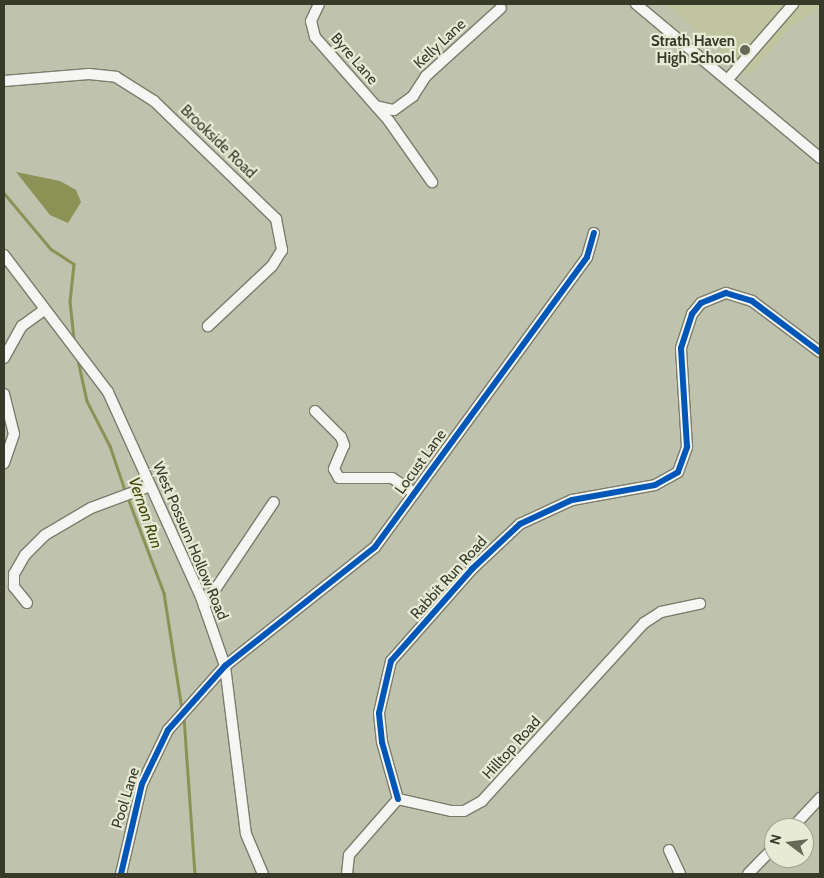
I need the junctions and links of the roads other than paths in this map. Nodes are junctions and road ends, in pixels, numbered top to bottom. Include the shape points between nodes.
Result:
1 (319, 4) edge
2 (636, 4) edge
3 (793, 4) edge
4 (501, 8) dead end
5 (729, 78) junction
6 (4, 81) edge
7 (375, 106) junction
8 (820, 158) edge
9 (432, 182) dead end
10 (594, 233) dead end
11 (4, 255) edge
12 (44, 310) junction
13 (208, 326) dead end
14 (820, 352) edge
15 (4, 358) edge
16 (4, 394) edge
17 (315, 411) dead end
18 (4, 463) edge
19 (150, 486) junction
20 (414, 493) junction
21 (274, 502) dead end
22 (27, 603) dead end
23 (700, 604) dead end
24 (204, 606) junction
25 (225, 666) junction
26 (820, 798) edge
27 (398, 799) junction
28 (801, 818) edge
29 (669, 850) dead end
30 (764, 857) edge
31 (120, 873) edge
32 (263, 874) edge
33 (347, 874) edge
34 (680, 874) edge
35 (748, 874) edge

1 - 7 street, Byre Lane via 311,21 315,37
2 - 5 street
3 - 5 street
4 - 7 street, Kelly Lane via 426,76 413,96 394,110
5 - 8 street
6 - 13 street, Brookside Road via 89,74 116,77 154,101 276,219 282,250 272,266
7 - 9 street, Byre Lane
10 - 20 street, Locust Lane via 586,257
11 - 12 street, West Possum Hollow Road
12 - 15 street via 22,326
12 - 19 street, West Possum Hollow Road via 108,392
14 - 27 street, Rabbit Run Road via 766,309 740,296 726,293 701,303 692,314 681,348 686,447 678,472 655,485 572,500 520,524 472,569 391,662 379,713 382,742
16 - 18 street via 14,434
17 - 20 street via 341,437 344,445 334,469 340,478 392,478
19 - 22 street via 61,523 32,548 13,580
19 - 24 street, West Possum Hollow Road
20 - 25 street, Locust Lane via 375,548
21 - 24 street
23 - 27 street, Hilltop Road via 661,612 644,623 482,801 464,811 451,811
24 - 25 street, West Possum Hollow Road
25 - 31 street, Pool Lane via 183,714 152,757
25 - 32 street, West Possum Hollow Road via 246,834
26 - 28 street
27 - 33 street via 349,855
29 - 34 street
30 - 35 street

